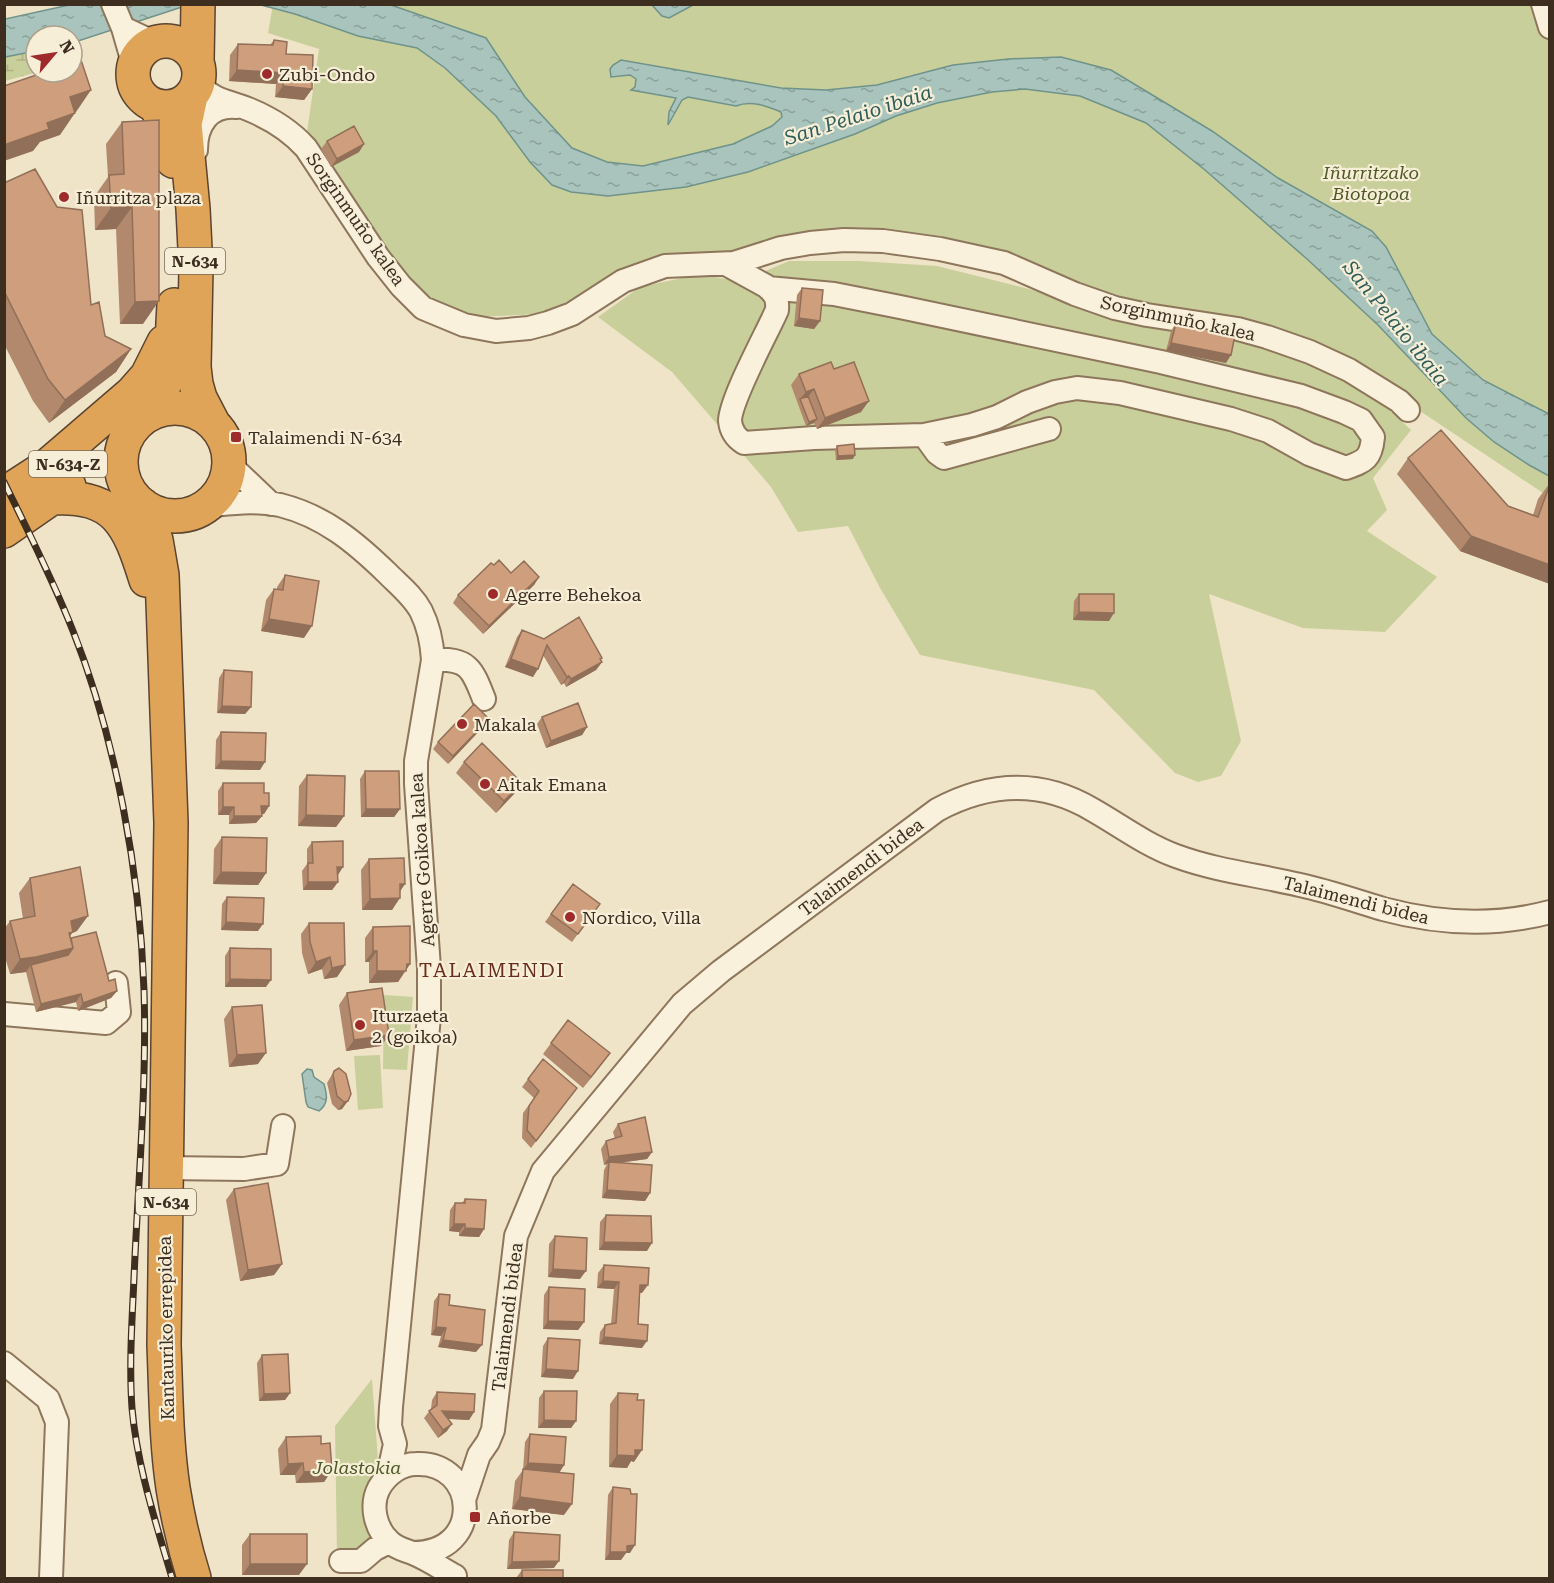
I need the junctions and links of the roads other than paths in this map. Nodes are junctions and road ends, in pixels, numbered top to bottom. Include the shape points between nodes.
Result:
1 (113, 4) edge
2 (1543, 4) edge
3 (188, 6) edge
4 (1550, 27) edge
5 (151, 50) junction
6 (195, 80) junction
7 (156, 106) junction
8 (244, 107) junction
9 (193, 209) junction
10 (726, 264) junction
11 (768, 288) junction
12 (174, 315) junction
13 (1408, 410) dead end
14 (140, 422) junction
15 (213, 423) junction
16 (1049, 429) dead end
17 (924, 435) junction
18 (229, 464) junction
19 (4, 494) edge
20 (135, 496) junction
21 (4, 498) edge
22 (51, 498) junction
23 (271, 504) junction
24 (203, 508) junction
25 (4, 531) edge
26 (433, 660) junction
27 (166, 669) junction
28 (484, 699) dead end
29 (171, 823) junction
30 (1550, 912) edge
31 (116, 983) edge
32 (4, 1014) edge
33 (283, 1126) dead end
34 (166, 1168) junction
35 (4, 1363) edge
36 (395, 1444) junction
37 (479, 1455) junction
38 (429, 1466) junction
39 (388, 1476) junction
40 (465, 1497) junction
41 (452, 1541) junction
42 (389, 1542) junction
43 (413, 1553) junction
44 (354, 1567) edge
45 (456, 1577) edge
46 (51, 1578) edge
47 (194, 1578) edge

1 - 5 street via 123,28
2 - 4 street
3 - 5 highway, N-634 via 173,33
3 - 6 highway, N-634
5 - 6 highway via 174,42 183,45 191,52
5 - 7 highway, N-634 via 133,76 147,101
6 - 7 highway via 178,105
6 - 8 street, Sorginmuño kalea via 215,99
6 - 9 highway, N-634 via 185,124
7 - 12 highway, N-634 via 171,138 173,157 177,275
8 - 9 street via 214,110 198,130
8 - 10 street, Sorginmuño kalea via 287,130 306,148 378,257 423,308 464,326 496,331 529,328 572,314 639,274 665,266
9 - 15 highway, N-634 via 194,366 200,398
10 - 11 street
10 - 13 street, Sorginmuño kalea via 787,246 827,241 865,240 940,249 1004,263 1115,308 1238,329 1300,349 1348,370
11 - 17 street via 777,298 777,310 732,407 734,435 753,444
11 - 17 street via 834,294 1161,362 1312,400 1361,420 1373,437 1371,453 1365,460 1346,468 1309,454 1268,431 1231,419 1120,393 1077,388 1055,392 972,425
12 - 14 highway, N-634 via 169,372 159,399
12 - 19 highway via 156,360 132,393 47,466
14 - 15 highway via 164,408 182,408
14 - 20 highway, N-634 via 124,443 121,458 122,473
14 - 21 highway, N-634-Z via 36,485
15 - 18 highway, N-634 via 225,441
16 - 17 street via 944,458
18 - 23 street
18 - 24 highway, N-634 via 218,494
20 - 22 highway, N-634-Z via 117,483 94,480 69,486
20 - 24 highway via 156,512 170,515 185,515
20 - 27 highway, N-634 via 156,540 162,575
22 - 25 highway, N-634-Z
22 - 27 highway via 76,497 102,504 123,524 140,559 158,652
23 - 24 street, Agerre Goikoa kalea via 247,502
23 - 26 street, Agerre Goikoa kalea via 314,516 360,547 420,609 430,634
24 - 29 highway, N-634 via 183,531 178,553 182,654
26 - 28 street via 464,663 474,673
26 - 36 street, Agerre Goikoa kalea via 416,761 429,1017 391,1407 390,1426
27 - 29 highway, N-634
29 - 34 highway, Kantauriko errepidea / N-634
30 - 37 street, Talaimendi bidea via 1495,922 1448,921 1384,909 1175,856 1075,800 1044,791 990,789 950,803 759,942 682,1004 543,1171 516,1236 495,1422
31 - 32 street via 119,1012 106,1023
33 - 34 street via 277,1164 244,1169
34 - 47 highway, Kantauriko errepidea / N-634 via 167,1428 175,1498
35 - 46 street via 48,1399 57,1422
36 - 38 street
36 - 39 street, Agerre Goikoa kalea
37 - 38 street via 468,1461
37 - 40 street, Talaimendi bidea
38 - 39 street via 401,1467
38 - 40 street via 452,1476
39 - 42 street via 377,1492 374,1512
40 - 41 street via 464,1517
41 - 43 street via 427,1553
41 - 45 street
42 - 43 street
42 - 44 street
43 - 45 street

